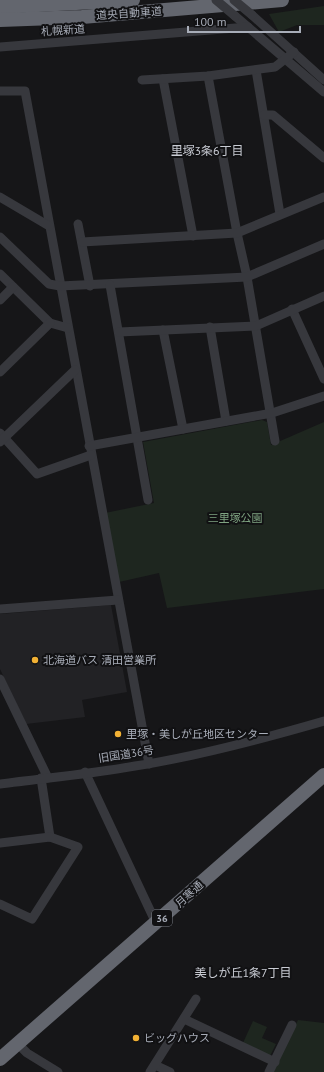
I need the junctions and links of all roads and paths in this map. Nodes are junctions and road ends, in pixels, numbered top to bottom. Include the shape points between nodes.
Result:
1 (133, 0) edge
2 (216, 0) edge
3 (234, 0) edge
4 (282, 0) edge
5 (0, 7) edge
6 (0, 20) edge
7 (248, 27) junction
8 (0, 47) edge
9 (294, 52) junction
10 (286, 59) junction
11 (256, 70) junction
12 (208, 76) junction
13 (163, 79) junction
14 (142, 80) dead end
15 (324, 80) edge
16 (0, 91) edge
17 (324, 92) edge
18 (264, 115) junction
19 (323, 154) edge
20 (0, 197) edge
21 (324, 197) edge
22 (280, 214) junction
23 (78, 224) dead end
24 (49, 226) junction
25 (237, 233) junction
26 (193, 236) junction
27 (0, 237) edge
28 (82, 242) junction
29 (324, 244) edge
30 (0, 274) edge
31 (247, 276) junction
32 (110, 285) junction
33 (13, 286) junction
34 (60, 286) junction
35 (90, 286) junction
36 (324, 296) edge
37 (0, 300) edge
38 (292, 309) junction
39 (50, 323) junction
40 (256, 326) junction
41 (210, 327) junction
42 (68, 328) junction
43 (163, 330) junction
44 (119, 332) junction
45 (75, 370) junction
46 (0, 372) edge
47 (324, 379) edge
48 (324, 396) edge
49 (272, 413) junction
50 (226, 421) junction
51 (183, 429) junction
52 (2, 438) edge
53 (137, 438) junction
54 (275, 441) dead end
55 (90, 451) junction
56 (148, 500) dead end
57 (118, 600) junction
58 (0, 609) edge
59 (0, 679) edge
60 (324, 721) edge
61 (149, 764) junction
62 (85, 772) junction
63 (324, 775) edge
64 (44, 778) junction
65 (0, 784) edge
66 (50, 837) junction
67 (0, 843) edge
68 (0, 904) edge
69 (156, 923) junction
70 (196, 999) dead end
71 (184, 1019) junction
72 (292, 1025) dead end
73 (18, 1044) junction
74 (0, 1059) edge
75 (275, 1062) junction
76 (153, 1068) edge
77 (58, 1072) edge
78 (170, 1072) edge
79 (269, 1072) edge

1 - 5 highway, 道央自動車道
2 - 7 street, bridge
3 - 9 street, bridge
4 - 6 highway, 道央自動車道 via 82,17
7 - 8 street, 札幌新道
7 - 10 street
9 - 10 street
9 - 15 street
10 - 11 street via 275,67
10 - 17 street
11 - 12 street
11 - 18 street
12 - 13 street
12 - 25 street
13 - 14 street
13 - 26 street
16 - 24 street via 25,91
18 - 19 street via 273,115
18 - 22 street
20 - 24 street
21 - 22 street
22 - 25 street
23 - 28 street
24 - 34 street
25 - 26 street
25 - 31 street
26 - 28 street
27 - 34 street via 49,284
28 - 35 street
29 - 31 street
30 - 33 street
31 - 32 street
31 - 40 street
32 - 35 street
32 - 44 street
33 - 37 street
33 - 39 street
34 - 35 street
34 - 42 street
36 - 38 street
38 - 40 street
38 - 47 street
39 - 42 street
39 - 46 street
40 - 41 street
40 - 49 street
41 - 43 street
41 - 50 street
42 - 45 street
43 - 44 street
43 - 51 street
44 - 53 street
45 - 52 street
45 - 55 street
48 - 49 street
49 - 50 street
49 - 54 street
50 - 51 street
51 - 53 street
52 - 55 street via 37,474
53 - 55 street
53 - 56 street
55 - 57 street
57 - 58 street
57 - 61 street
59 - 64 street
60 - 61 street, 旧国道36号 via 256,741
61 - 62 street, 旧国道36号
62 - 64 street, 旧国道36号
62 - 69 street
63 - 69 highway, 月寒通 / 36
64 - 65 street, 旧国道36号
64 - 66 street
66 - 67 street
66 - 68 street via 78,847 32,919
69 - 73 highway, 月寒通 / 36
70 - 71 street
71 - 75 street
71 - 76 street
72 - 75 street
73 - 74 highway, 月寒通 / 36
73 - 77 street via 27,1053
75 - 79 street
76 - 78 street

